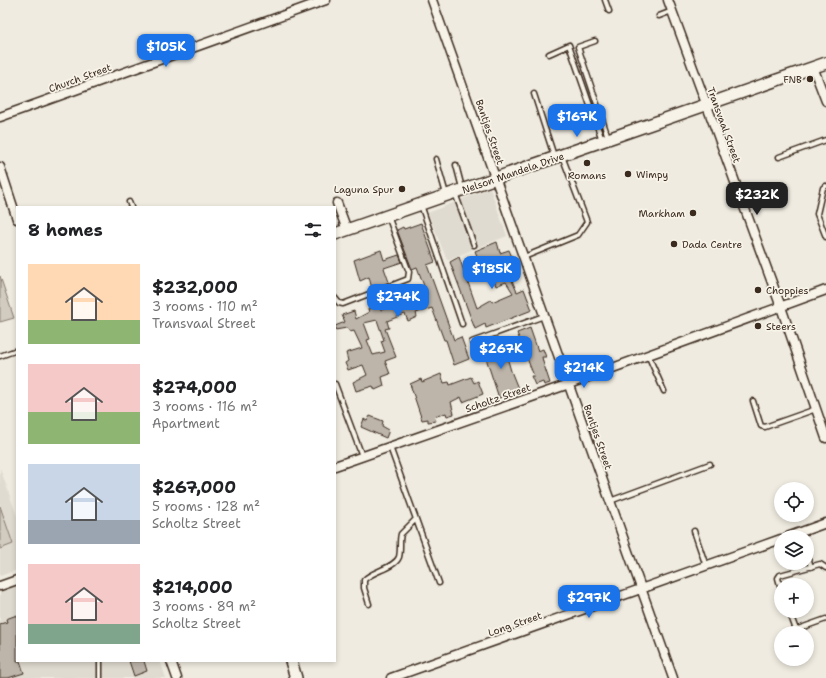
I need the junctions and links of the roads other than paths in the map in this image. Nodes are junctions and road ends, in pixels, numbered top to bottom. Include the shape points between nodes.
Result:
1 (326, 0) edge
2 (432, 0) edge
3 (605, 0) edge
4 (668, 0) edge
5 (609, 11) dead end
6 (672, 11) junction
7 (659, 16) dead end
8 (595, 41) dead end
9 (549, 54) dead end
10 (826, 63) edge
11 (814, 67) junction
12 (534, 94) dead end
13 (826, 101) edge
14 (706, 106) junction
15 (0, 117) edge
16 (826, 140) edge
17 (605, 141) junction
18 (559, 157) junction
19 (779, 157) dead end
20 (436, 159) dead end
21 (456, 164) dead end
22 (0, 167) edge
23 (496, 179) junction
24 (826, 186) edge
25 (455, 193) junction
26 (129, 202) dead end
27 (337, 203) dead end
28 (421, 205) junction
29 (131, 206) edge
30 (16, 216) edge
31 (388, 216) junction
32 (347, 230) junction
33 (336, 234) edge
34 (826, 237) edge
35 (474, 245) dead end
36 (524, 257) junction
37 (826, 290) edge
38 (336, 299) edge
39 (780, 307) junction
40 (544, 316) junction
41 (462, 324) dead end
42 (472, 342) dead end
43 (16, 350) edge
44 (648, 355) junction
45 (0, 356) edge
46 (569, 384) junction
47 (336, 387) edge
48 (664, 391) dead end
49 (753, 401) dead end
50 (816, 409) junction
51 (826, 438) edge
52 (390, 447) junction
53 (362, 456) junction
54 (710, 464) dead end
55 (336, 466) edge
56 (610, 500) junction
57 (415, 520) junction
58 (826, 523) edge
59 (811, 530) edge
60 (694, 531) dead end
61 (774, 542) edge
62 (706, 566) junction
63 (814, 566) edge
64 (826, 568) edge
65 (799, 570) edge
66 (778, 578) edge
67 (16, 580) edge
68 (439, 583) dead end
69 (0, 586) edge
70 (642, 590) junction
71 (369, 604) dead end
72 (792, 618) edge
73 (826, 620) edge
74 (100, 662) edge
75 (171, 662) edge
76 (290, 662) edge
77 (100, 678) edge
78 (177, 678) edge
79 (296, 678) edge
80 (391, 678) edge
81 (673, 678) edge

1 - 15 street, Church Street
2 - 23 street, Bantjes Street
3 - 5 lane
4 - 6 street, Transvaal Street
6 - 7 lane
6 - 14 street, Transvaal Street
8 - 17 lane via 578,47
9 - 17 lane via 570,45
10 - 11 main road, Nelson Mandela Drive
11 - 13 street
11 - 14 main road, Nelson Mandela Drive
12 - 18 lane
14 - 17 main road, Nelson Mandela Drive
14 - 39 street, Transvaal Street
16 - 19 lane
17 - 18 main road, Nelson Mandela Drive
18 - 23 main road, Nelson Mandela Drive
18 - 36 lane via 587,222 578,235
20 - 25 lane
21 - 25 lane
22 - 30 street
23 - 25 main road, Nelson Mandela Drive
23 - 36 street, Bantjes Street
24 - 34 lane via 823,188 817,214
25 - 28 main road, Nelson Mandela Drive
25 - 35 lane
26 - 29 lane
27 - 32 street
28 - 31 main road, Nelson Mandela Drive
28 - 41 lane
31 - 32 main road, Nelson Mandela Drive
31 - 38 lane via 409,272 408,279 343,304
32 - 33 main road, Nelson Mandela Drive
36 - 40 street, Bantjes Street
37 - 39 street, Scholtz Street
39 - 44 street, Scholtz Street
39 - 50 street, Transvaal Street
40 - 42 lane
40 - 46 street, Bantjes Street
43 - 45 lane
44 - 46 street, Scholtz Street
44 - 48 lane
46 - 52 street, Scholtz Street
46 - 56 street, Bantjes Street
47 - 53 lane
49 - 50 lane via 761,426 765,427
50 - 51 street, Transvaal Street
52 - 53 street, Scholtz Street
52 - 57 lane
53 - 55 street, Scholtz Street
54 - 56 lane
56 - 70 street, Bantjes Street
57 - 68 lane
57 - 71 lane via 401,534 400,554 396,561 364,580
58 - 59 street
60 - 62 lane
61 - 62 street, Long Street
62 - 70 street, Long Street
63 - 64 lane via 820,564
65 - 66 lane via 780,575
67 - 69 street
70 - 80 street, Long Street
70 - 81 street, Bantjes Street
72 - 73 lane via 798,629
74 - 77 lane
75 - 78 street
76 - 79 main road

